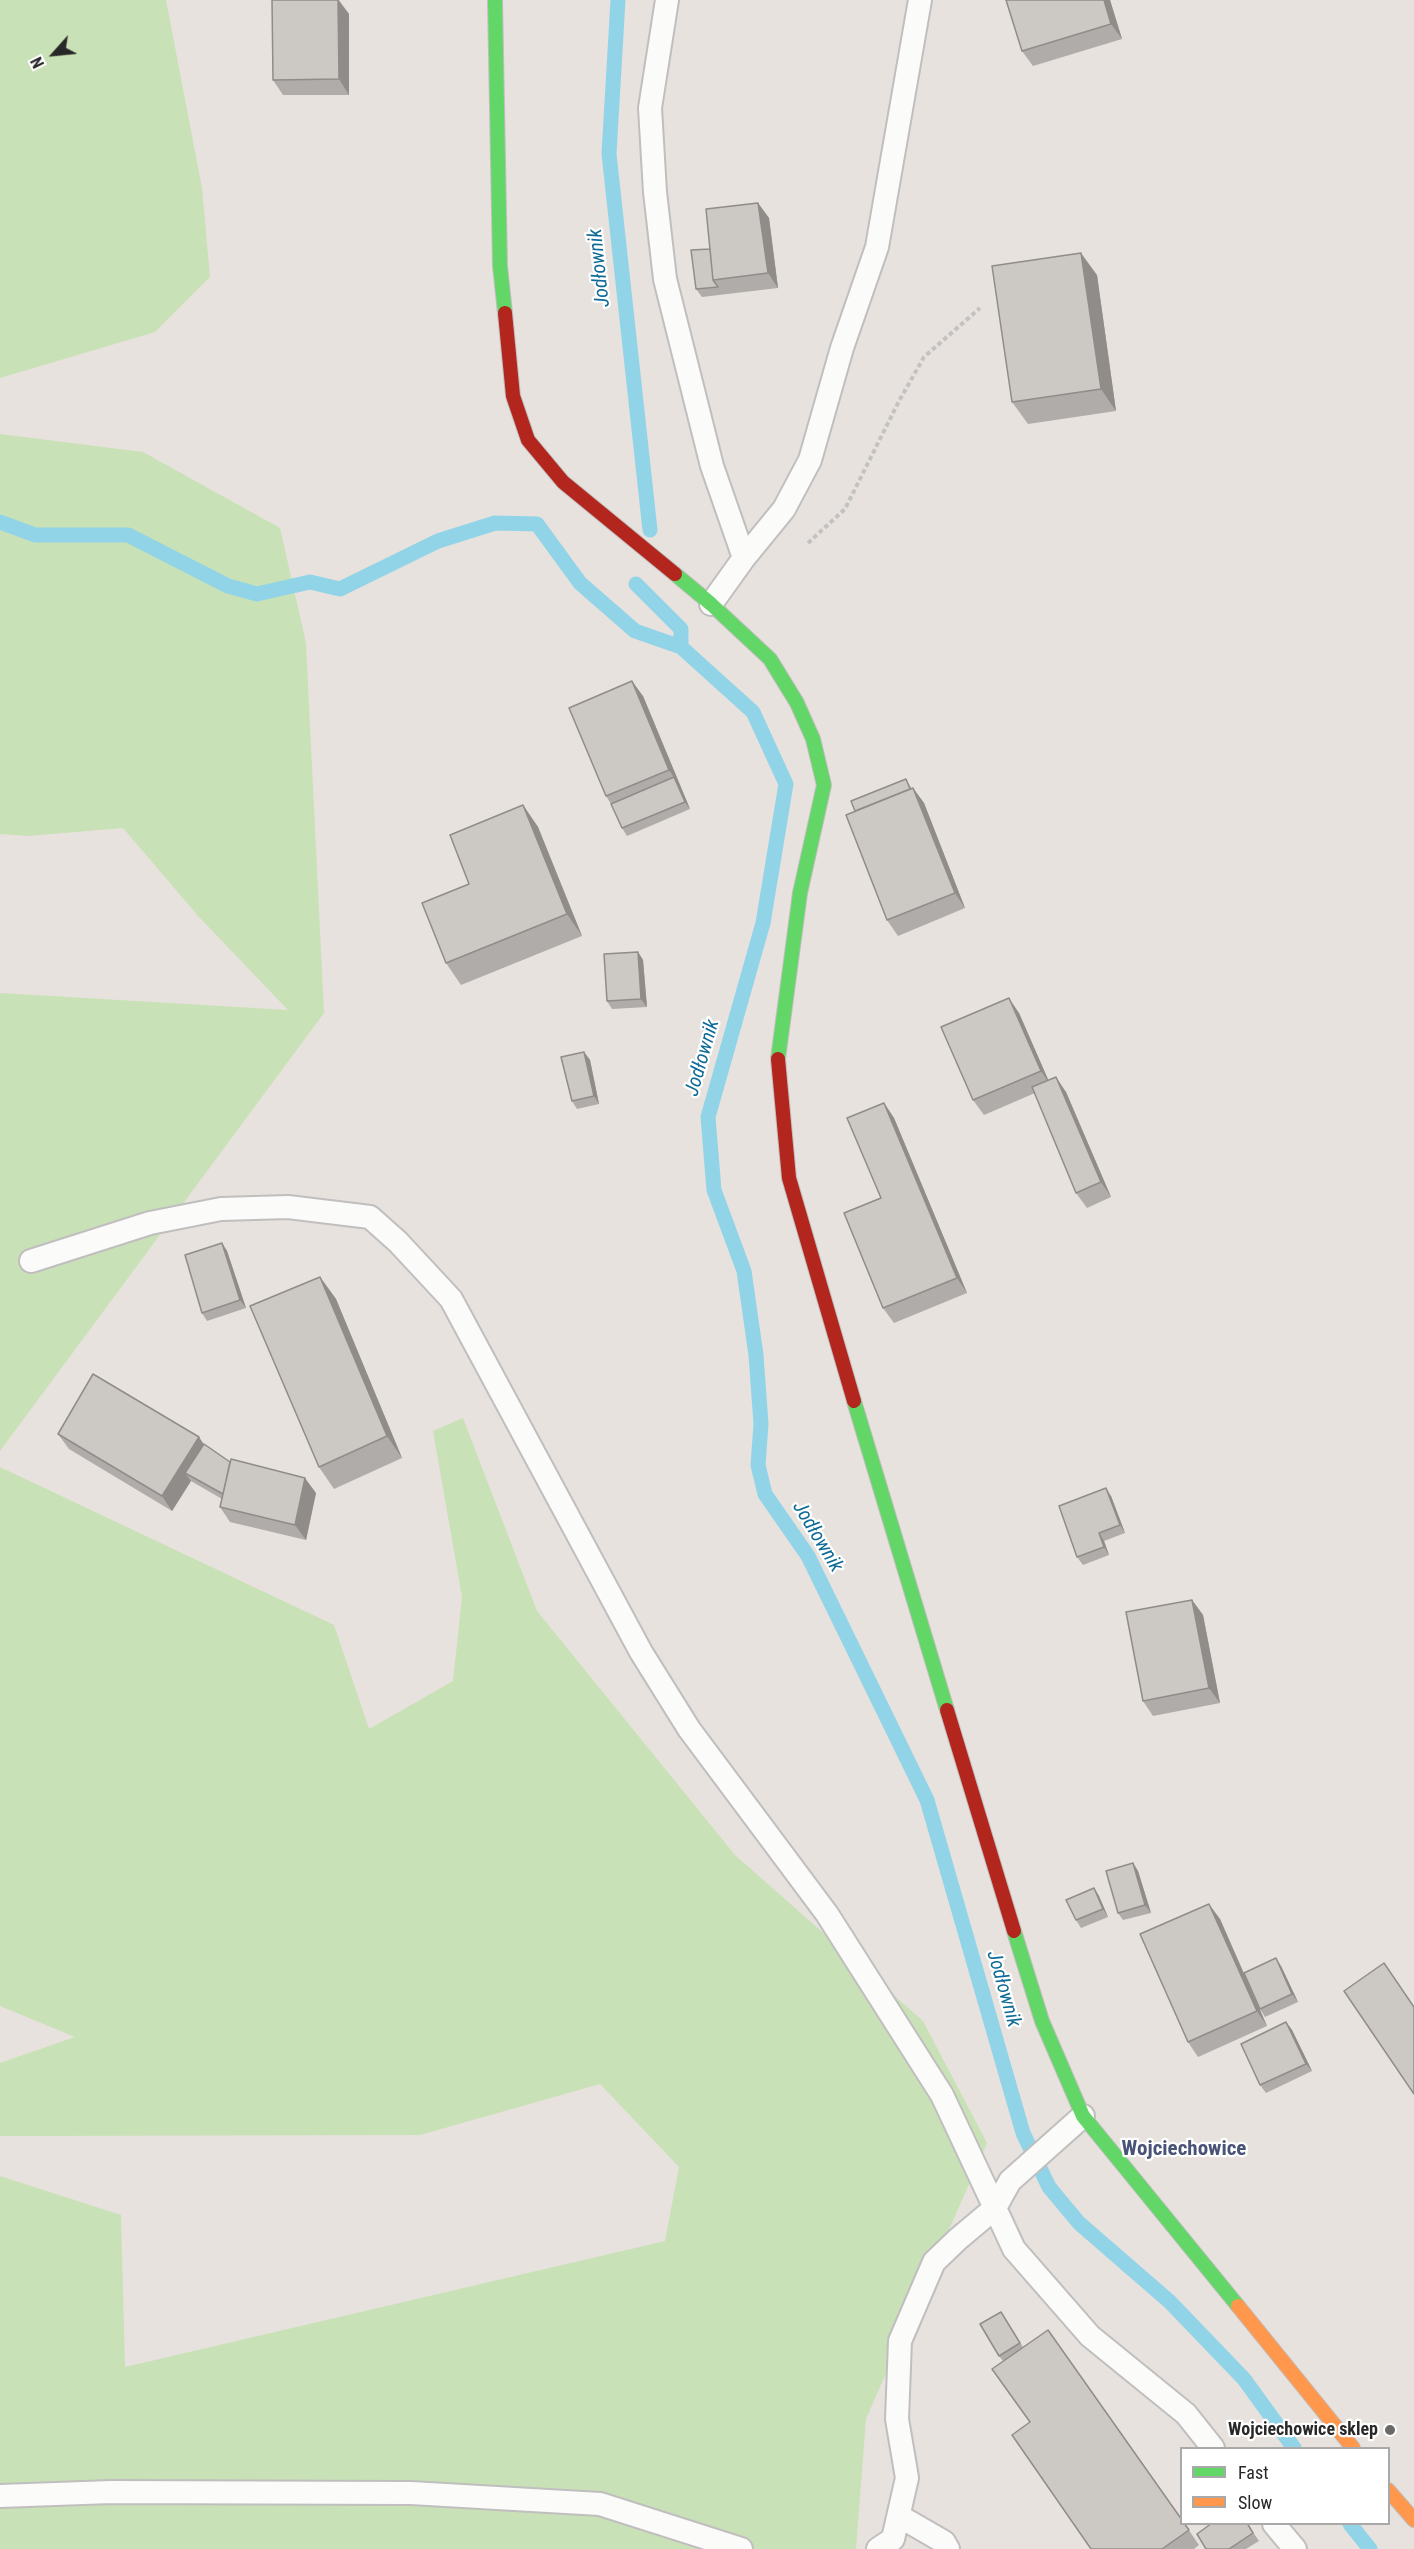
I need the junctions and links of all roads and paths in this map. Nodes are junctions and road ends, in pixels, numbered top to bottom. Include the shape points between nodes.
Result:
1 (495, 0) edge
2 (667, 0) edge
3 (920, 0) edge
4 (980, 308) dead end
5 (804, 546) dead end
6 (744, 558) junction
7 (711, 604) junction
8 (31, 1261) dead end
9 (1083, 2116) junction
10 (995, 2208) junction
11 (1213, 2447) edge
12 (1352, 2447) edge
13 (1390, 2491) edge
14 (0, 2496) edge
15 (898, 2516) junction
16 (1414, 2520) edge
17 (1276, 2525) edge
18 (741, 2549) edge
19 (878, 2549) edge
20 (948, 2549) edge
21 (1295, 2549) edge

1 - 7 street via 500,266 513,396 528,440 563,482
2 - 6 lane via 650,108 665,279 712,466
3 - 6 lane via 878,247 842,348 810,460 784,509
4 - 5 path via 924,357 845,509
6 - 7 lane
7 - 9 street via 770,659 813,739 824,785 800,893 778,1057 789,1178 869,1455 1042,2021
8 - 10 lane via 150,1223 222,1209 288,1207 370,1217 398,1242 451,1299 641,1652 689,1728 840,1934 942,2096
9 - 10 lane via 1010,2181
9 - 12 street
10 - 11 lane via 1014,2249 1090,2336 1186,2414
10 - 15 lane via 934,2262 900,2341 897,2420 907,2478
13 - 16 street
14 - 18 lane via 111,2492 411,2493 600,2504
15 - 19 lane via 893,2539
15 - 20 lane via 944,2542
17 - 21 lane

